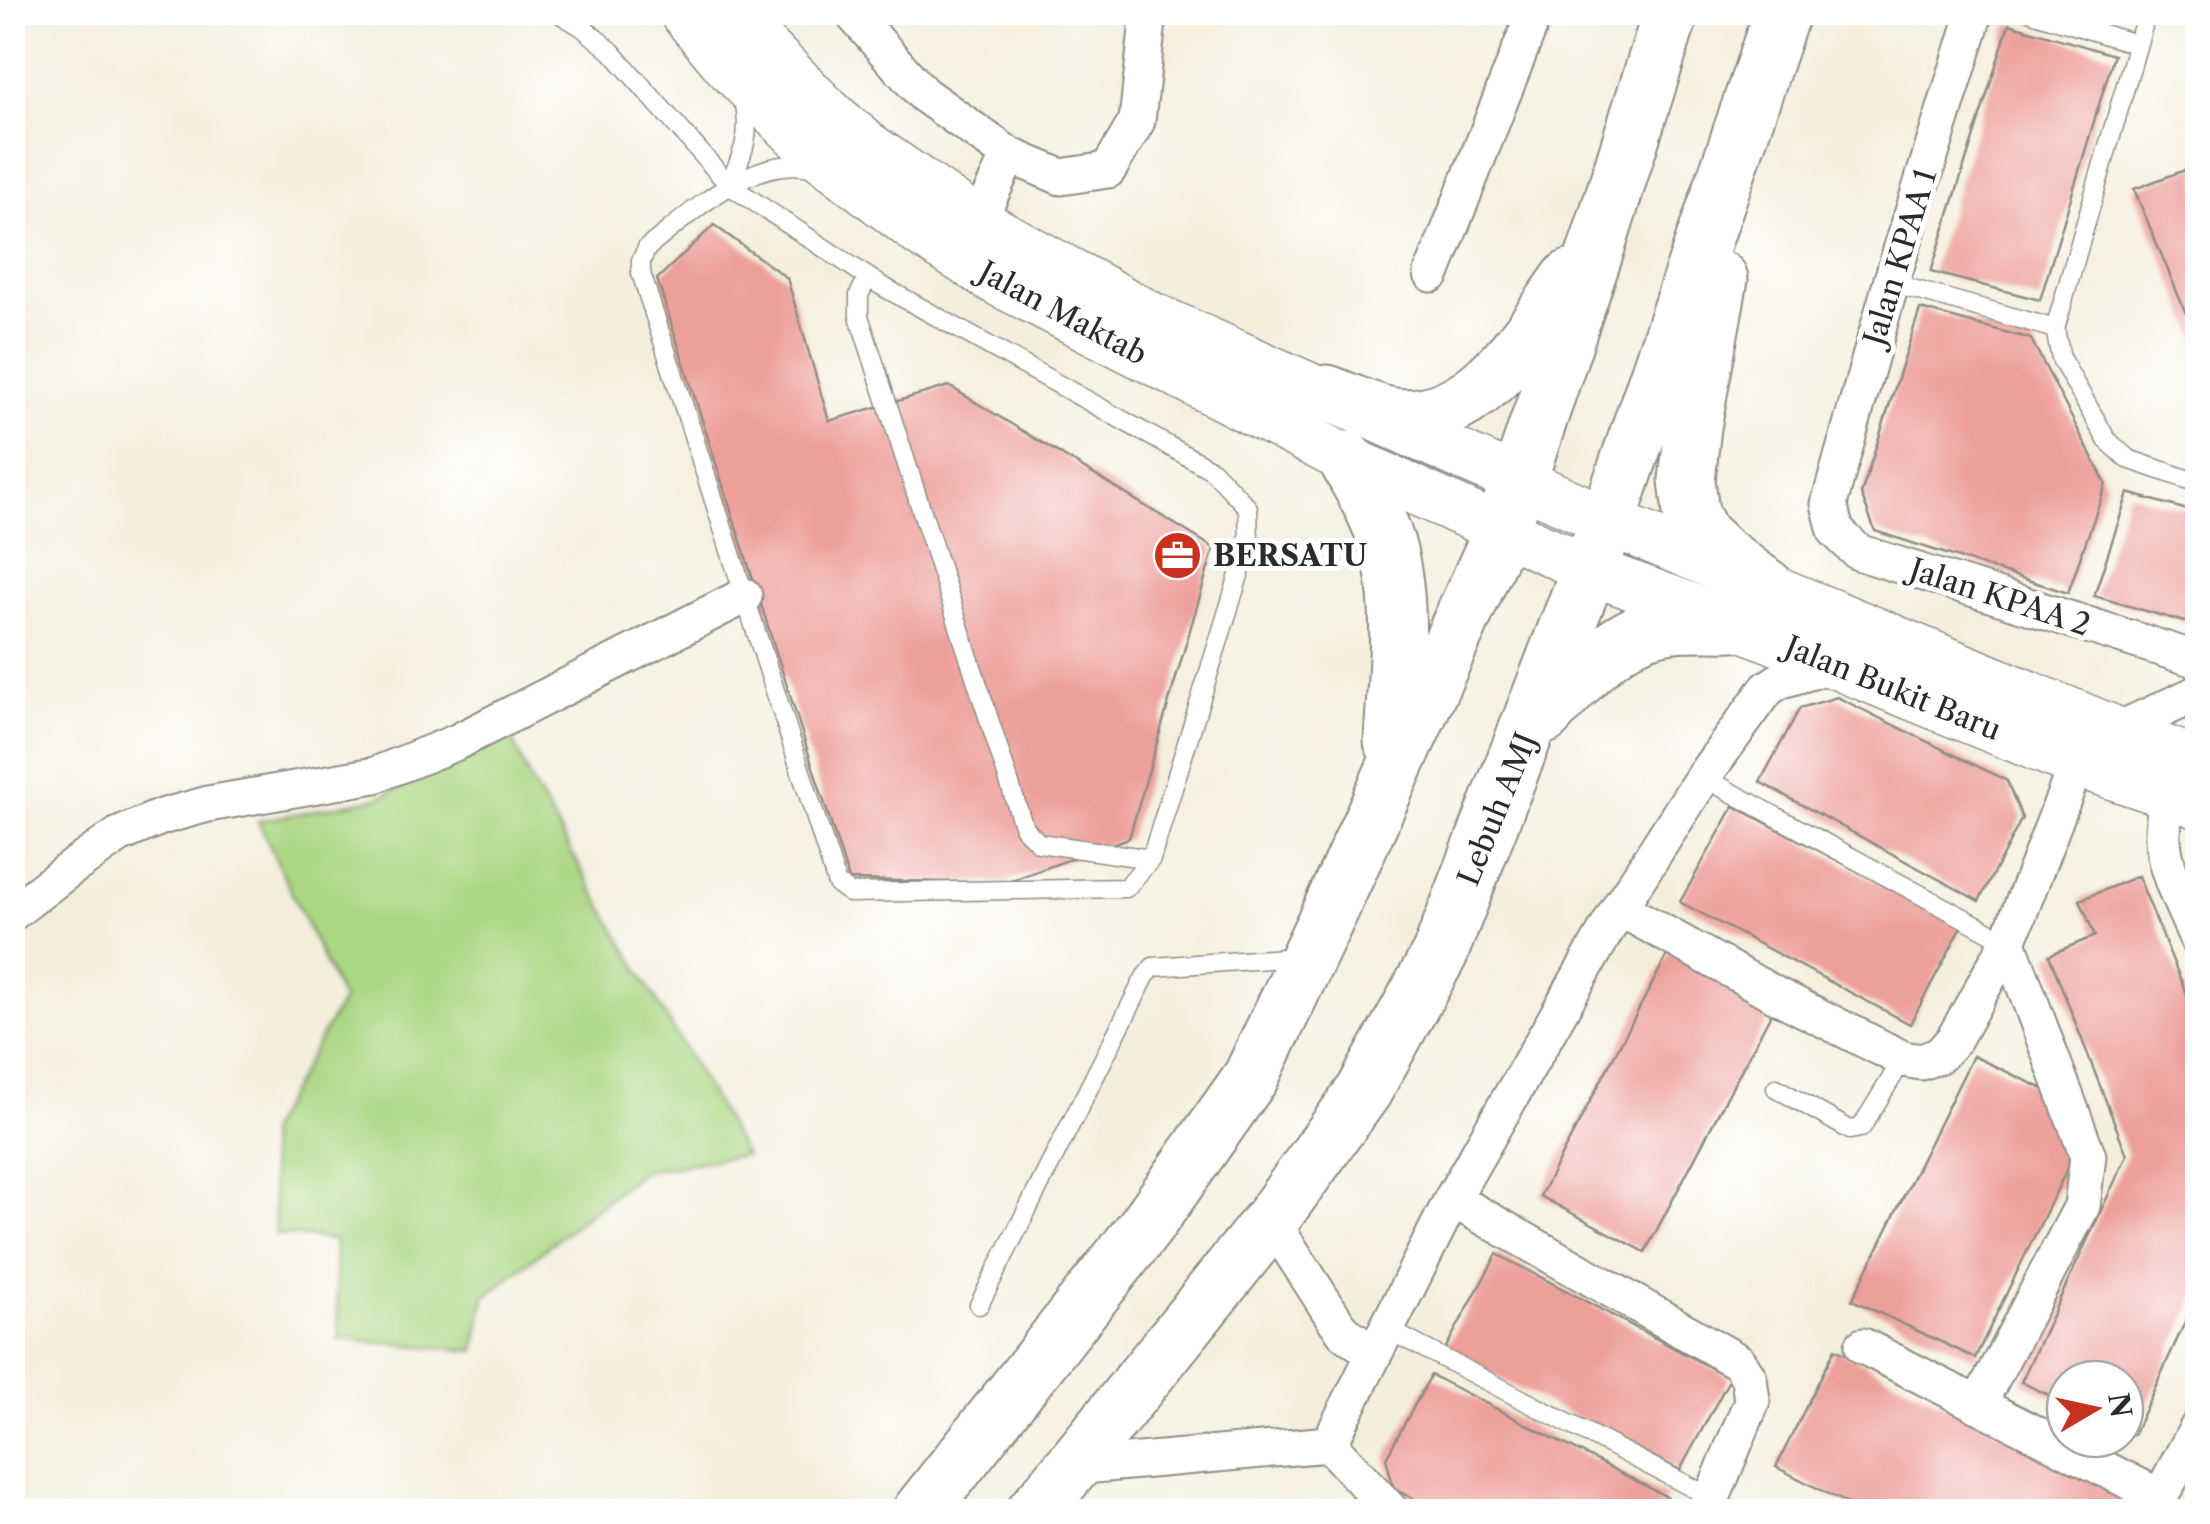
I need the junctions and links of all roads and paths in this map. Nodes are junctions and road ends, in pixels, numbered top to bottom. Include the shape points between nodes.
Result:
1 (556, 12) edge
2 (684, 12) edge
3 (730, 12) edge
4 (851, 12) edge
5 (1149, 12) edge
6 (1535, 12) edge
7 (1671, 12) edge
8 (1975, 12) edge
9 (2031, 12) edge
10 (2147, 12) edge
11 (1778, 25) edge
12 (2136, 44) junction
13 (728, 66) junction
14 (1009, 154) junction
15 (850, 180) junction
16 (729, 185) junction
17 (978, 222) junction
18 (1600, 238) junction
19 (1432, 274) dead end
20 (868, 277) junction
21 (1891, 283) junction
22 (2055, 329) junction
23 (1328, 393) junction
24 (1346, 459) junction
25 (2198, 484) edge
26 (1829, 504) joint
27 (1510, 505) junction
28 (1599, 546) junction
29 (744, 596) junction
30 (1750, 606) junction
31 (2198, 660) edge
32 (1834, 664) junction
33 (2198, 693) edge
34 (2116, 732) junction
35 (1527, 733) junction
36 (2077, 764) junction
37 (1390, 774) junction
38 (1704, 777) junction
39 (2185, 780) edge
40 (1151, 859) junction
41 (1619, 908) junction
42 (12, 913) edge
43 (2198, 940) edge
44 (2008, 942) junction
45 (1309, 956) junction
46 (1903, 1058) junction
47 (1776, 1088) dead end
48 (1452, 1199) junction
49 (1271, 1220) junction
50 (979, 1305) dead end
51 (1380, 1341) junction
52 (1864, 1346) dead end
53 (1978, 1405) junction
54 (2198, 1427) edge
55 (1328, 1444) junction
56 (1072, 1467) junction
57 (2156, 1504) edge
58 (1708, 1505) edge
59 (920, 1512) edge
60 (1034, 1512) edge
61 (1392, 1512) edge

1 - 16 lane via 611,51
2 - 13 main road, Jalan Maktab
3 - 17 main road, Jalan Maktab via 868,146
4 - 14 street via 923,94
5 - 14 street via 1137,121 1108,170 1061,177
6 - 19 street
7 - 18 highway
8 - 21 street, Jalan KPAA 1
9 - 12 lane
10 - 12 lane
11 - 28 highway, Lebuh AMJ
11 - 30 highway via 1730,224 1687,480 1701,534 1720,552
12 - 22 lane
13 - 15 main road, Jalan Maktab
13 - 16 lane via 749,128
14 - 17 street
15 - 16 lane via 808,166 777,166
15 - 24 main road, Jalan Maktab via 998,281
16 - 20 lane
16 - 29 lane via 647,248 641,273
17 - 23 main road, Jalan Maktab via 1151,316
18 - 23 highway via 1490,381 1458,403 1424,417 1392,416
18 - 27 highway
20 - 40 lane via 859,316 1024,828 1039,843
20 - 40 lane via 1212,470 1248,508 1249,543
21 - 22 lane
21 - 26 street, Jalan KPAA 1
22 - 25 lane via 2061,359 2107,440 2128,459
23 - 27 main road, Jalan Maktab
24 - 27 main road, Jalan Maktab
24 - 37 highway via 1392,562 1397,649
26 - 31 street, Jalan KPAA 2 via 1836,531 1858,552
27 - 28 main road, Jalan Bukit Baru
27 - 37 highway
28 - 30 main road, Jalan Bukit Baru
28 - 35 highway, Lebuh AMJ
29 - 40 lane via 838,884 850,893 1126,888
29 - 42 street via 457,742 374,775 160,817 119,835
30 - 32 main road, Jalan Bukit Baru
30 - 34 main road, Jalan Bukit Baru
30 - 35 highway via 1627,640 1598,660
32 - 36 main road, Jalan Bukit Baru
32 - 38 street via 1767,689
33 - 34 street
34 - 39 main road, Jalan Bukit Baru
35 - 49 highway, Lebuh AMJ via 1440,953 1364,1091
36 - 39 main road, Jalan Bukit Baru
36 - 44 street
37 - 45 highway
38 - 41 street
38 - 44 lane
39 - 43 street via 2162,838
41 - 46 street
41 - 48 street
44 - 46 street via 1940,1055 1921,1062
44 - 53 street via 2088,1156 2082,1206
45 - 50 lane via 1154,967
45 - 59 highway via 1251,1077 1146,1226
46 - 47 lane via 1861,1128 1850,1130
48 - 51 street
48 - 58 street via 1740,1362 1752,1401
49 - 51 street via 1336,1322 1346,1333
49 - 56 highway, Lebuh AMJ
51 - 55 street
51 - 58 lane
52 - 53 street
53 - 57 street
54 - 57 street
55 - 56 street
55 - 61 street
56 - 60 highway, Lebuh AMJ

